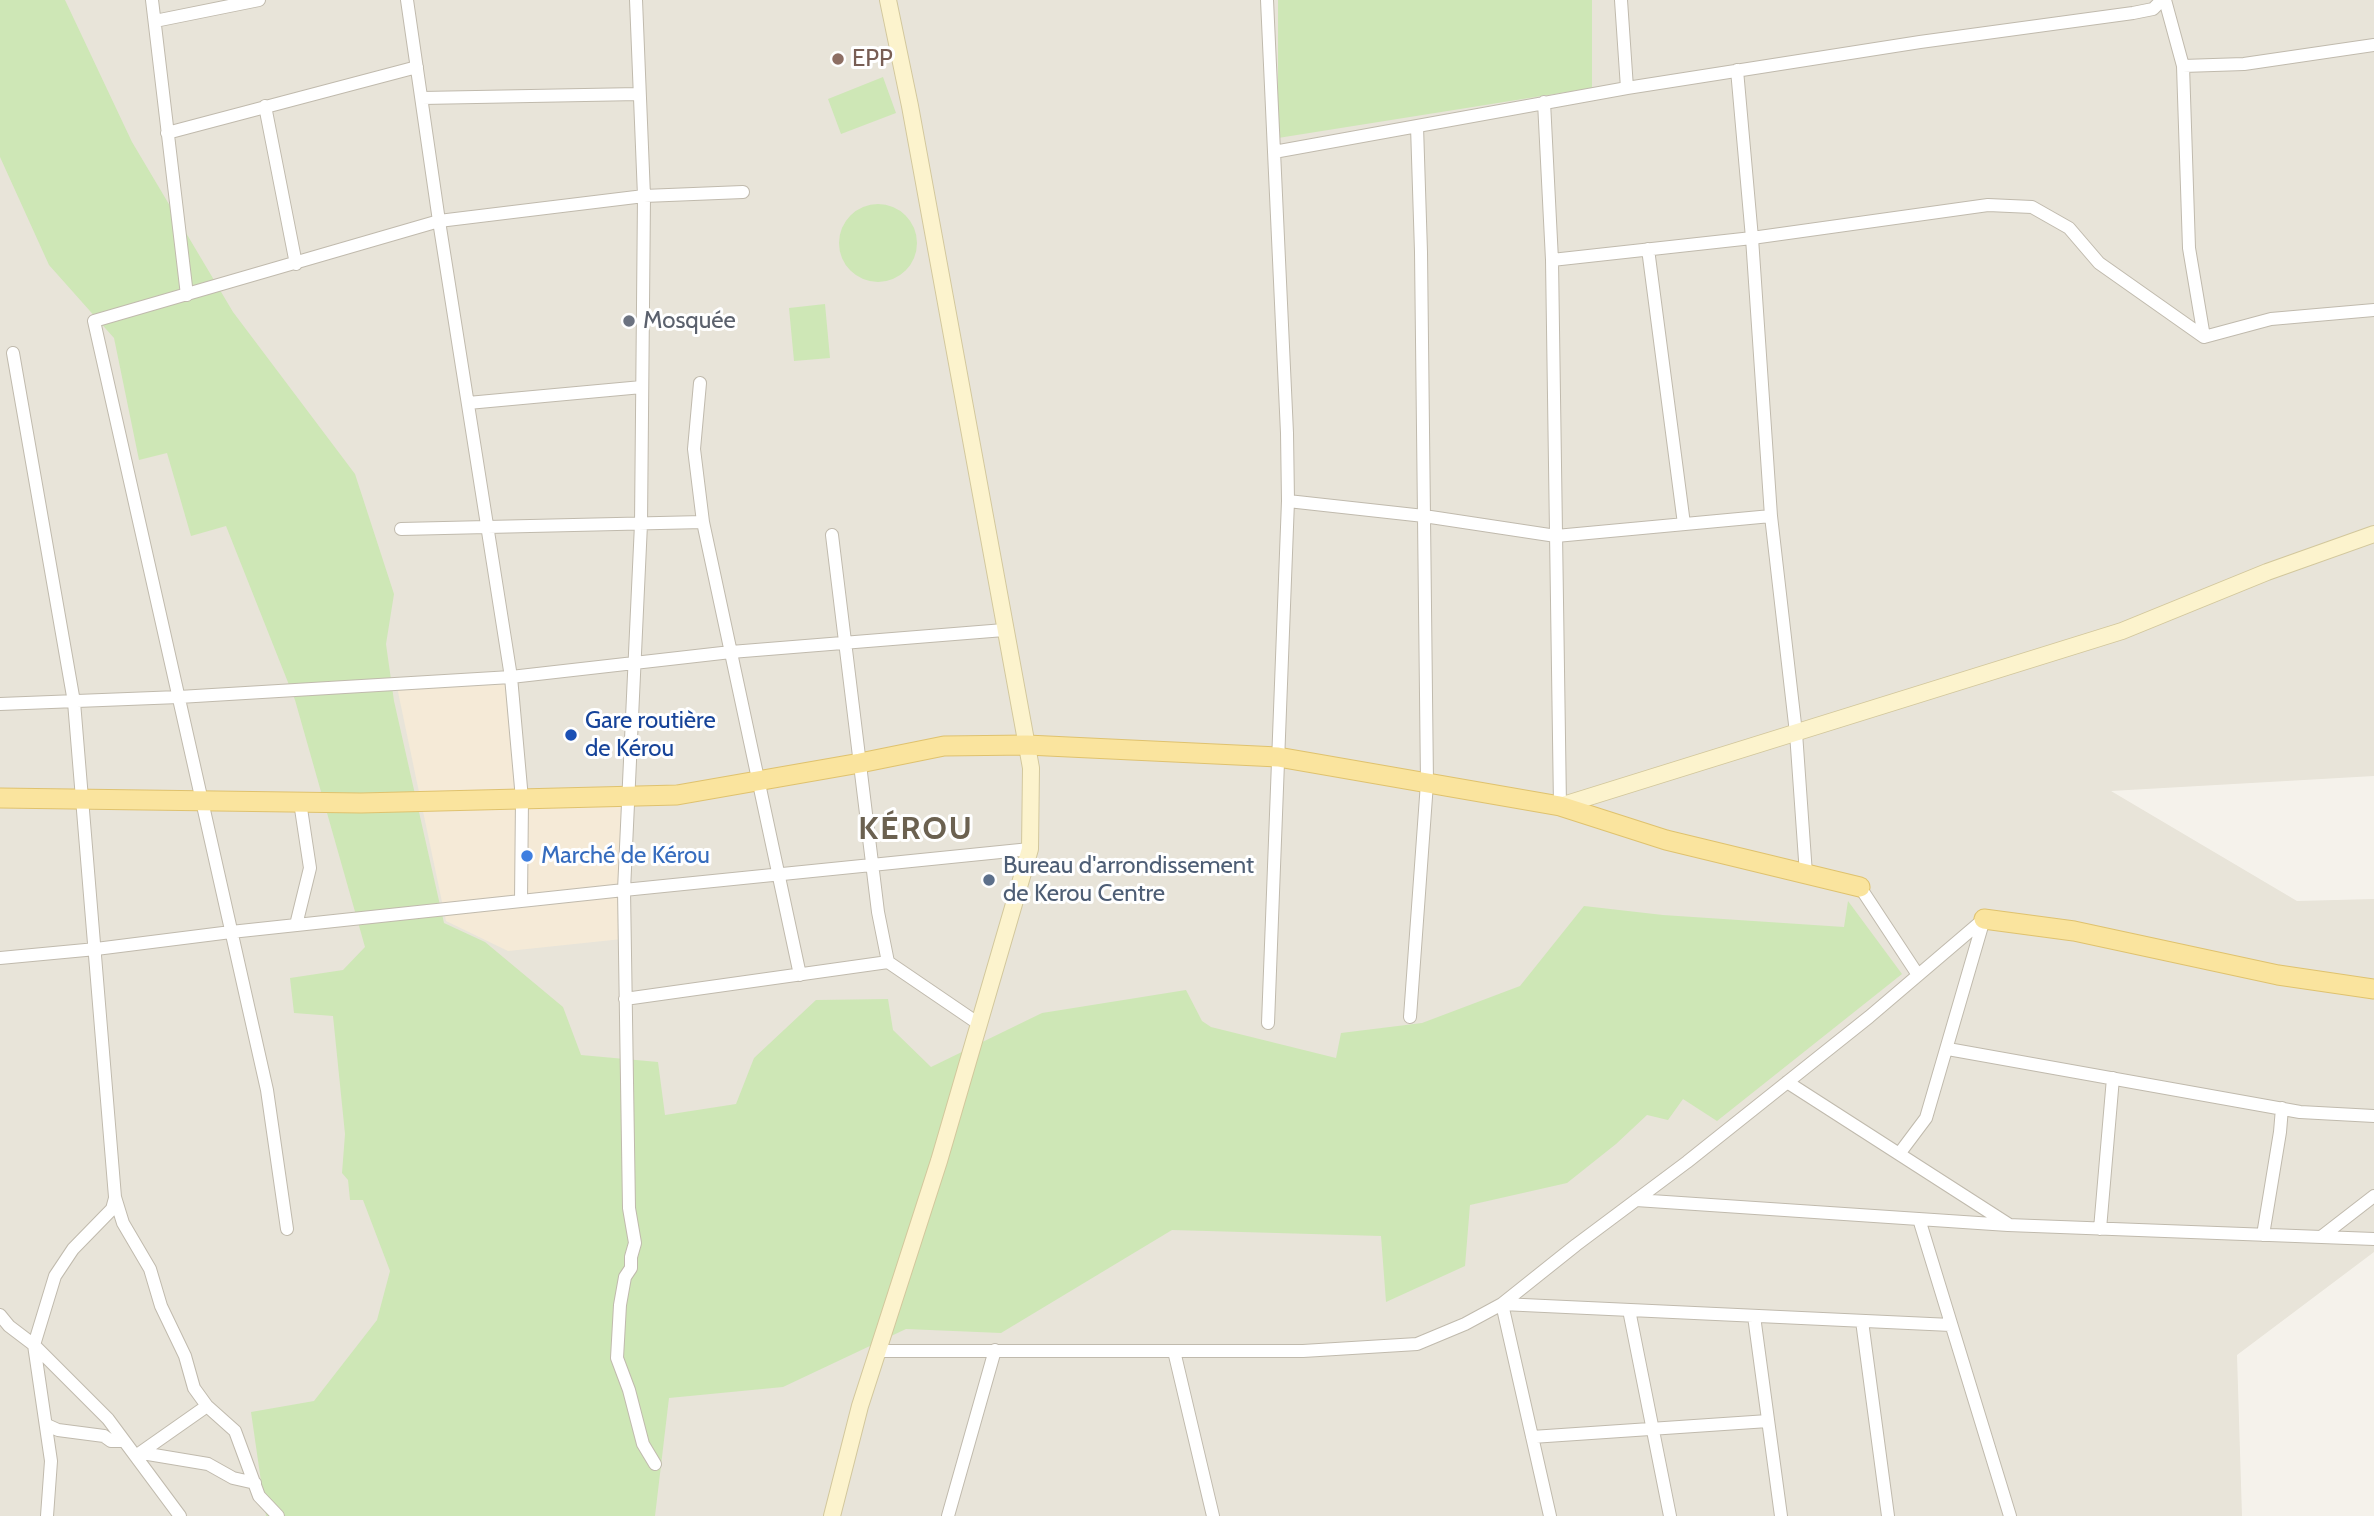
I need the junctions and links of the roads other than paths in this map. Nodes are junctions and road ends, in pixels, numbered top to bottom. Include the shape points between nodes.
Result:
1 (152, 0) edge
2 (259, 0) edge
3 (407, 0) edge
4 (636, 0) edge
5 (888, 0) edge
6 (1267, 0) edge
7 (1621, 0) edge
8 (2163, 0) edge
9 (155, 21) junction
10 (2374, 45) edge
11 (2182, 66) junction
12 (417, 67) junction
13 (1737, 70) junction
14 (1627, 88) junction
15 (639, 94) junction
16 (422, 98) junction
17 (1544, 102) junction
18 (265, 106) junction
19 (1417, 126) junction
20 (167, 133) junction
21 (1274, 152) junction
22 (743, 192) dead end
23 (644, 196) junction
24 (439, 221) junction
25 (1752, 238) junction
26 (1648, 249) junction
27 (1552, 260) junction
28 (296, 264) junction
29 (187, 295) junction
30 (2374, 310) edge
31 (2204, 337) junction
32 (13, 353) dead end
33 (699, 383) dead end
34 (642, 387) junction
35 (468, 403) junction
36 (1287, 501) junction
37 (1424, 516) junction
38 (1770, 516) junction
39 (703, 522) junction
40 (641, 524) junction
41 (1684, 524) junction
42 (486, 527) junction
43 (401, 529) dead end
44 (2374, 534) edge
45 (832, 535) dead end
46 (1556, 536) junction
47 (1004, 631) junction
48 (845, 643) junction
49 (731, 652) junction
50 (636, 663) junction
51 (511, 677) junction
52 (179, 697) junction
53 (74, 702) junction
54 (0, 704) edge
55 (1796, 733) junction
56 (1027, 745) junction
57 (1278, 757) junction
58 (860, 763) junction
59 (757, 781) junction
60 (1427, 783) junction
61 (628, 796) junction
62 (0, 798) edge
63 (82, 800) junction
64 (202, 800) junction
65 (521, 800) junction
66 (300, 802) junction
67 (1560, 806) junction
68 (1030, 849) junction
69 (872, 864) junction
70 (778, 874) junction
71 (1806, 874) junction
72 (1860, 887) joint
73 (624, 890) junction
74 (521, 901) junction
75 (1984, 919) junction
76 (296, 925) junction
77 (230, 932) junction
78 (96, 949) junction
79 (0, 958) edge
80 (888, 962) junction
81 (800, 975) junction
82 (1918, 975) junction
83 (2374, 989) edge
84 (625, 999) junction
85 (1410, 1017) dead end
86 (1268, 1023) dead end
87 (979, 1024) junction
88 (1948, 1049) junction
89 (2113, 1078) junction
90 (1787, 1082) junction
91 (2281, 1108) junction
92 (2374, 1116) edge
93 (1899, 1154) junction
94 (2374, 1196) edge
95 (115, 1198) junction
96 (1636, 1200) junction
97 (1919, 1219) junction
98 (2008, 1225) junction
99 (288, 1229) dead end
100 (2100, 1229) junction
101 (2263, 1235) junction
102 (2321, 1237) junction
103 (2374, 1239) edge
104 (1502, 1304) junction
105 (1629, 1310) junction
106 (0, 1315) edge
107 (1754, 1316) junction
108 (1862, 1321) junction
109 (1951, 1325) junction
110 (34, 1345) junction
111 (879, 1350) junction
112 (995, 1350) junction
113 (1174, 1351) junction
114 (207, 1406) junction
115 (1768, 1421) junction
116 (47, 1425) junction
117 (1653, 1429) junction
118 (1532, 1437) junction
119 (124, 1441) junction
120 (138, 1454) junction
121 (655, 1464) dead end
122 (255, 1483) junction
123 (47, 1516) edge
124 (180, 1516) edge
125 (278, 1516) edge
126 (832, 1516) edge
127 (948, 1516) edge
128 (1213, 1516) edge
129 (1550, 1516) edge
130 (1670, 1516) edge
131 (1781, 1516) edge
132 (1888, 1516) edge
133 (2010, 1516) edge

1 - 9 street
2 - 9 street
3 - 12 street
4 - 15 street
5 - 47 street
6 - 21 street
7 - 14 street
8 - 11 street
8 - 13 street via 2153,9 2112,16
9 - 20 street
10 - 11 street via 2244,64
11 - 31 street via 2189,248
12 - 16 street
12 - 18 street
13 - 14 street
13 - 25 street
14 - 17 street
15 - 16 street
15 - 23 street
16 - 24 street
17 - 19 street
17 - 27 street
18 - 20 street
18 - 28 street
19 - 21 street
19 - 37 street
20 - 29 street
21 - 36 street
22 - 23 street
23 - 24 street
23 - 34 street
24 - 28 street
24 - 35 street
25 - 26 street
25 - 31 street via 1988,205 2032,207 2069,228 2099,263
25 - 38 street
26 - 27 street
26 - 41 street
27 - 46 street
28 - 29 street
29 - 52 street via 94,321
30 - 31 street via 2271,320
32 - 53 street
33 - 39 street via 694,449
34 - 35 street
34 - 40 street
35 - 42 street
36 - 37 street
36 - 57 street
37 - 46 street
37 - 60 street
38 - 41 street
38 - 55 street
39 - 40 street
39 - 49 street
40 - 42 street
40 - 50 street
41 - 46 street
42 - 43 street
42 - 51 street
44 - 55 street via 2122,631
45 - 48 street
46 - 67 street
47 - 48 street
47 - 56 street
48 - 49 street
48 - 58 street
49 - 50 street
49 - 59 street
50 - 51 street
50 - 61 street
51 - 52 street
51 - 65 street
52 - 53 street
52 - 64 street
53 - 54 street
53 - 63 street
55 - 67 street
55 - 71 street
56 - 57 main road
56 - 58 main road via 944,746
56 - 68 street
57 - 60 main road
57 - 86 street
58 - 59 main road
58 - 69 street
59 - 61 main road via 677,795
59 - 70 street
60 - 67 main road
60 - 85 street
61 - 65 main road
61 - 73 street
62 - 63 main road
63 - 64 main road
63 - 78 street
64 - 66 main road
64 - 77 street
65 - 66 main road
65 - 74 street
66 - 76 street via 310,868
67 - 71 main road via 1666,839
68 - 69 street
68 - 87 street
69 - 70 street
69 - 80 street
70 - 73 street
70 - 81 street
71 - 72 main road
72 - 82 street
73 - 74 street
73 - 84 street
74 - 76 street
75 - 82 street
75 - 83 main road
75 - 88 street
76 - 77 street
77 - 78 street
77 - 99 street via 267,1090
78 - 79 street
78 - 95 street
80 - 81 street
80 - 87 street
81 - 84 street
82 - 90 street
84 - 121 street via 629,1208 635,1243 620,1305 617,1358 643,1444
87 - 111 street
88 - 89 street
88 - 93 street via 1926,1118
89 - 91 street
89 - 100 street
90 - 93 street
90 - 96 street
91 - 92 street
91 - 101 street
93 - 98 street
94 - 102 street
95 - 110 street via 112,1209 73,1249 55,1276
95 - 114 street via 123,1223 150,1269 194,1388
96 - 97 street
96 - 104 street
97 - 98 street
97 - 109 street
98 - 100 street
100 - 101 street
101 - 102 street
102 - 103 street
104 - 105 street
104 - 113 street via 1417,1344
104 - 118 street
105 - 107 street
105 - 117 street
106 - 110 street
107 - 108 street
107 - 115 street
108 - 109 street
108 - 132 street
109 - 133 street
110 - 116 street
110 - 119 street
111 - 112 street
111 - 126 street
112 - 113 street
112 - 127 street
113 - 128 street
114 - 120 street
114 - 122 street via 235,1431
115 - 117 street
115 - 131 street
116 - 119 street
116 - 123 street via 51,1461
117 - 118 street
117 - 130 street
118 - 129 street
119 - 120 street
120 - 122 street via 208,1464 233,1478
120 - 124 street
122 - 125 street via 259,1496

